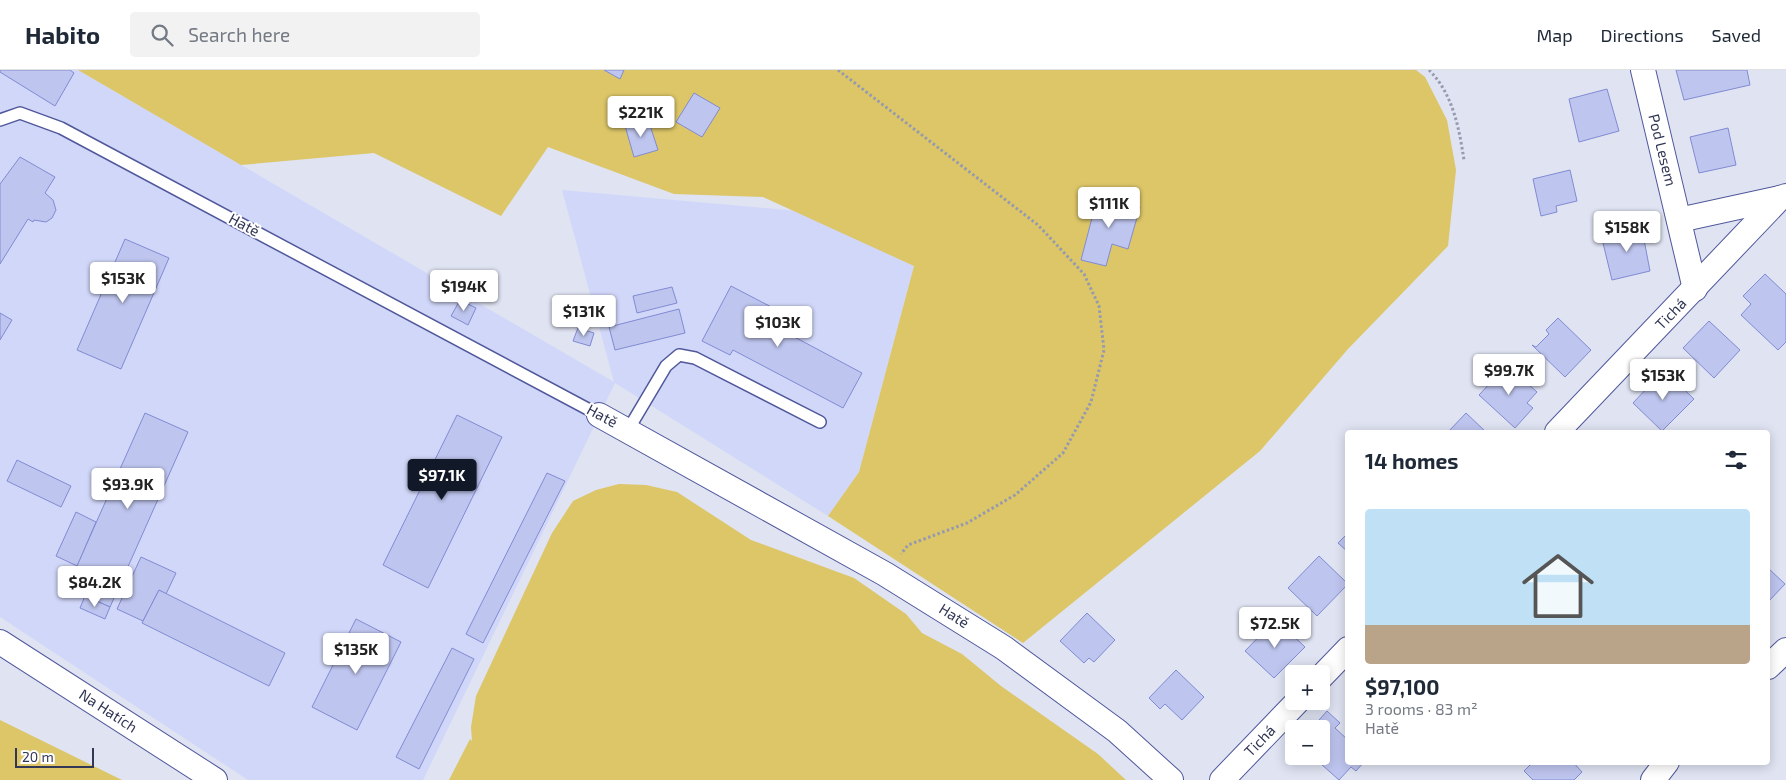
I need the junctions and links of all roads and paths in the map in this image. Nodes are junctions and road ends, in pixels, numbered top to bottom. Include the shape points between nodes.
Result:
1 (838, 70) edge
2 (1429, 70) edge
3 (1643, 70) edge
4 (0, 120) edge
5 (1464, 160) dead end
6 (1783, 197) edge
7 (1679, 220) junction
8 (1695, 289) junction
9 (599, 414) joint
10 (820, 422) dead end
11 (628, 430) junction
12 (1559, 430) edge
13 (885, 574) junction
14 (0, 642) edge
15 (1786, 650) edge
16 (1345, 653) edge
17 (1770, 665) edge
18 (1330, 668) edge
19 (1289, 710) edge
20 (1665, 765) edge
21 (215, 780) edge
22 (1171, 780) edge
23 (1222, 780) edge
24 (1653, 780) edge

1 - 13 path via 1038,225 1084,274 1099,306 1104,350 1091,402 1063,452 1007,500 968,523 908,545
2 - 5 path via 1438,79 1457,119
3 - 7 street, Pod Lesem
4 - 9 lane, Hatě via 20,113 61,128
6 - 7 street
6 - 8 street, Tichá
7 - 8 street, Pod Lesem
8 - 12 street, Tichá
9 - 11 street, Hatě
10 - 11 lane via 696,358 679,355 666,366
11 - 13 street, Hatě
13 - 22 street, Hatě via 1004,648 1116,731
14 - 21 street, Na Hatích
15 - 17 street
16 - 18 street
19 - 23 street, Tichá
20 - 24 street

